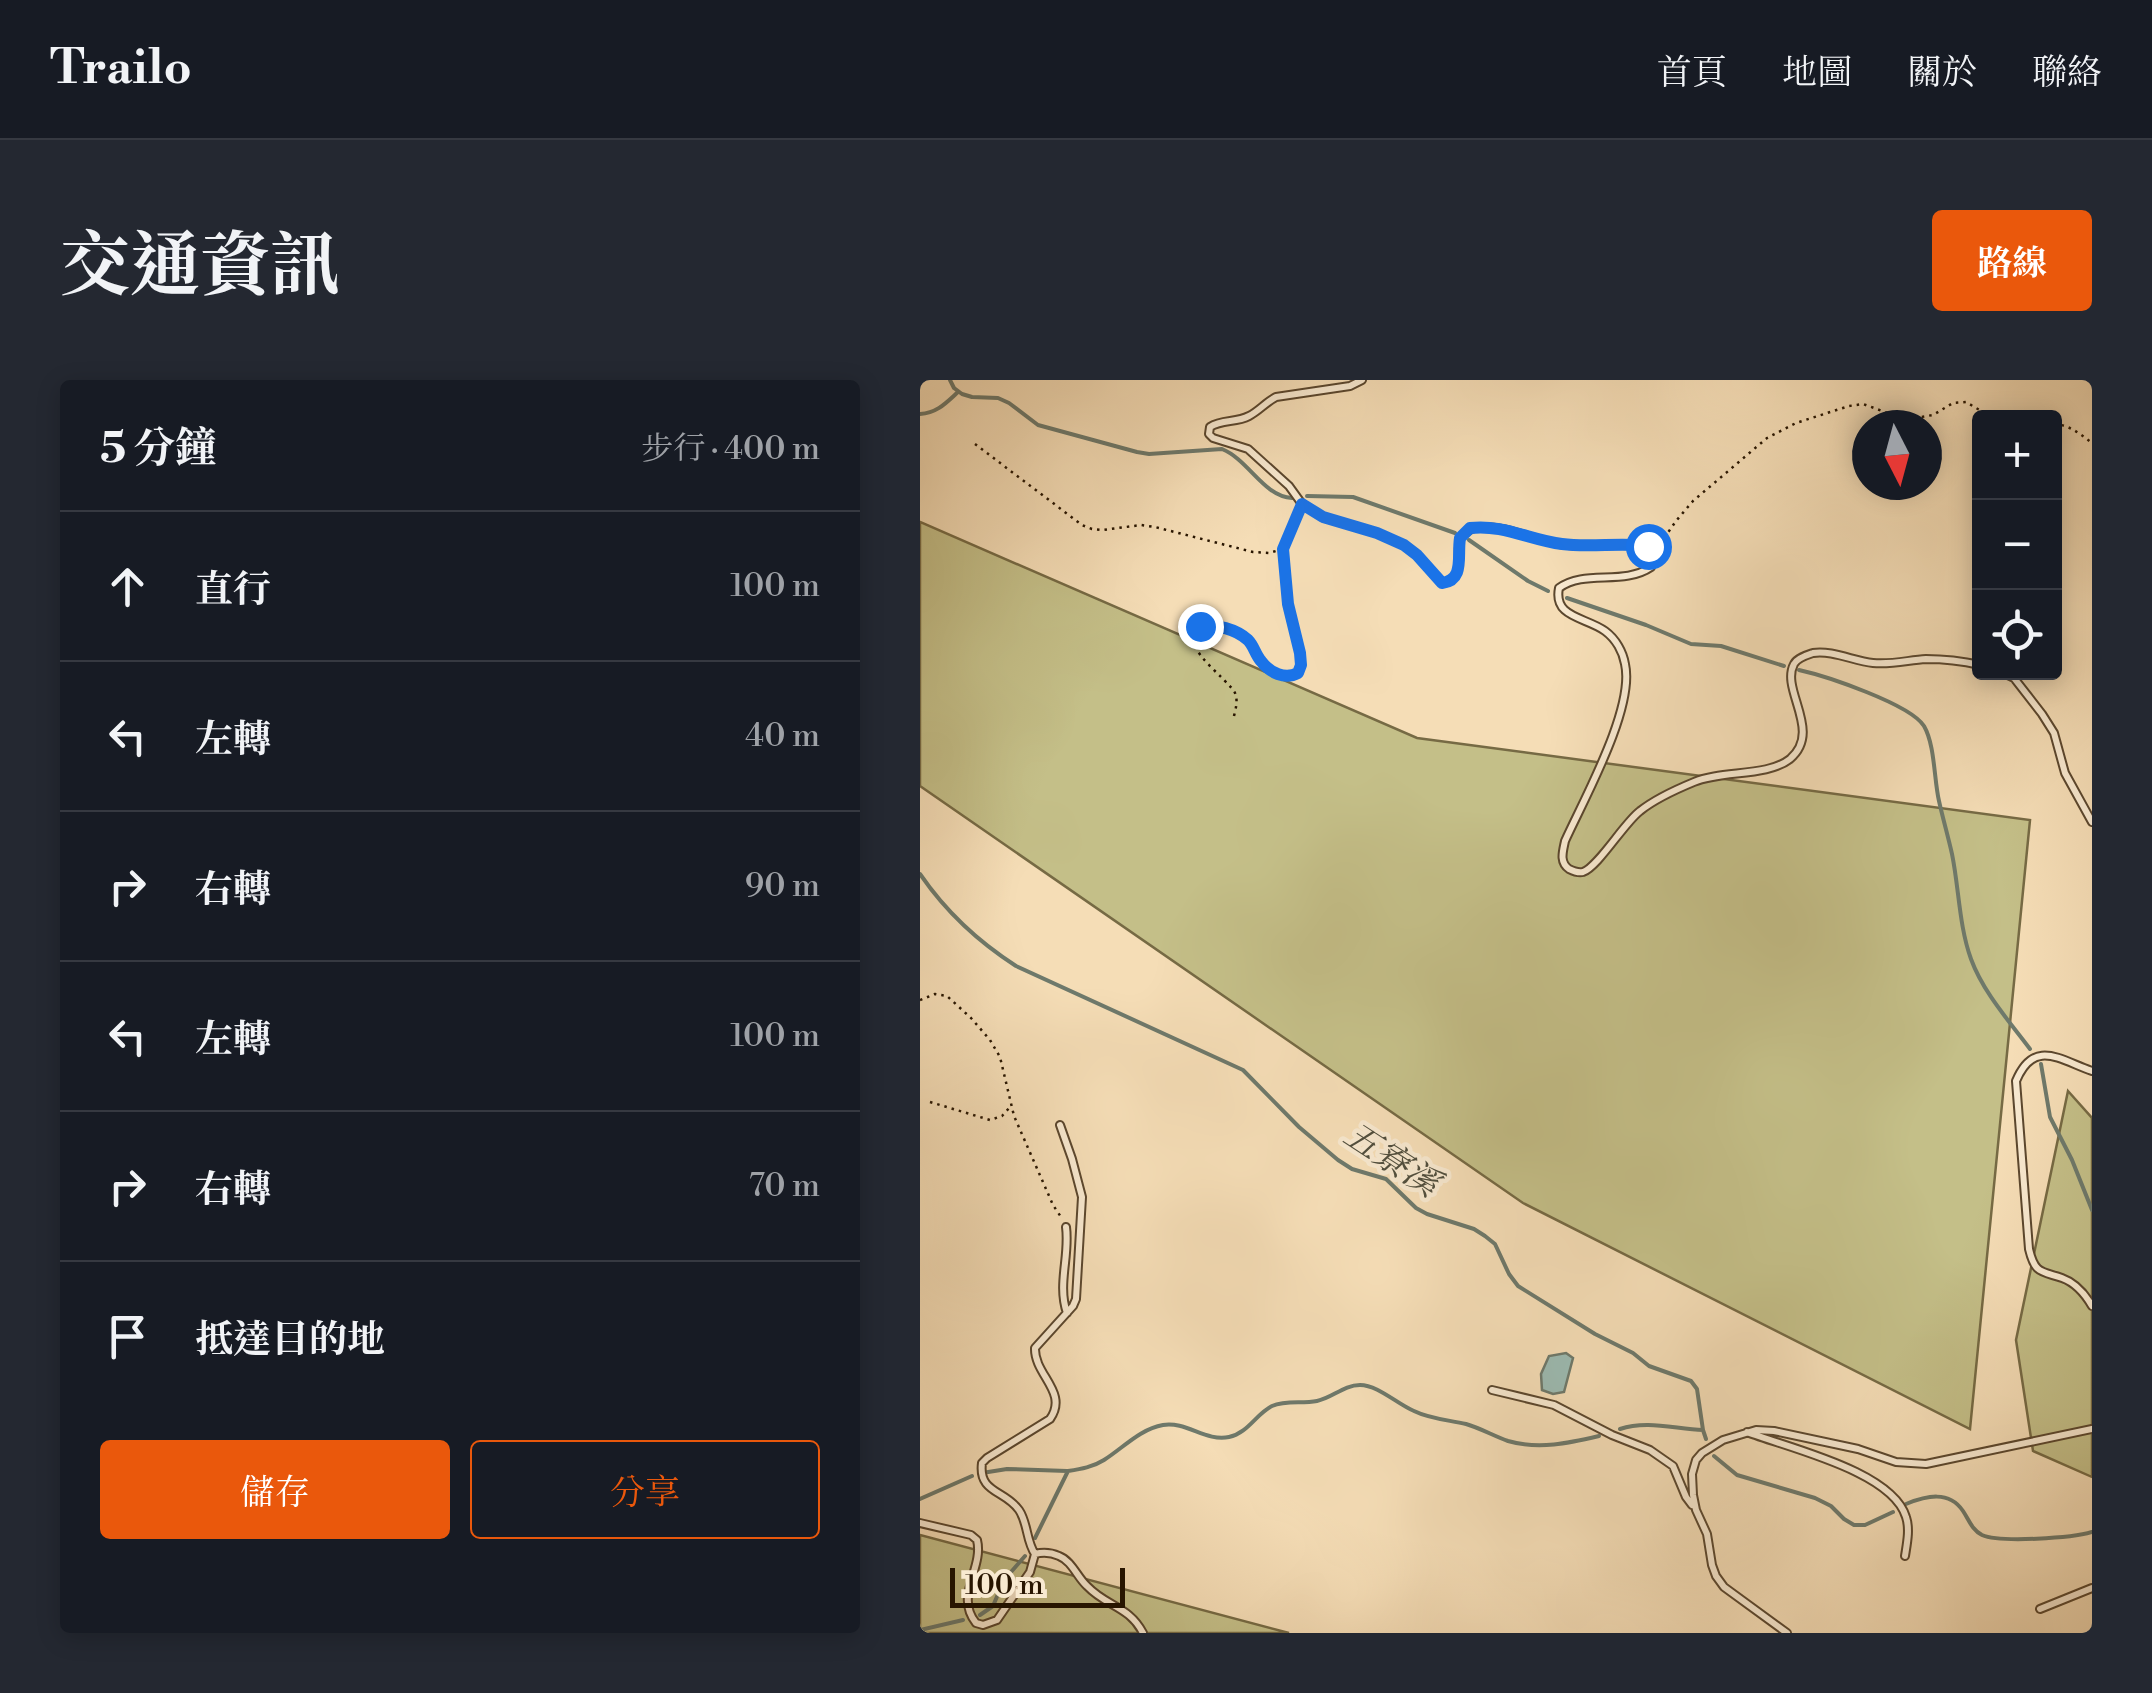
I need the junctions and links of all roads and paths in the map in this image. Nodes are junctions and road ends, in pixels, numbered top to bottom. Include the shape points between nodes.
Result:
1 (1362, 380) edge
2 (1980, 410) edge
3 (2062, 425) edge
4 (2092, 443) edge
5 (975, 444) dead end
6 (1302, 504) junction
7 (1283, 549) junction
8 (1654, 555) junction
9 (1972, 664) edge
10 (2016, 680) edge
11 (1234, 716) dead end
12 (2092, 822) edge
13 (920, 1000) edge
14 (2092, 1071) edge
15 (930, 1102) dead end
16 (1011, 1106) junction
17 (1060, 1125) dead end
18 (1066, 1227) joint
19 (2092, 1306) edge
20 (1067, 1313) junction
21 (1492, 1390) dead end
22 (2092, 1429) edge
23 (1746, 1432) junction
24 (1696, 1510) junction
25 (920, 1523) edge
26 (1035, 1554) junction
27 (1905, 1556) dead end
28 (2092, 1588) edge
29 (2040, 1609) dead end
30 (1143, 1633) edge
31 (1786, 1633) edge

1 - 6 lane via 1276,397 1252,415 1210,427 1213,438 1248,449
2 - 8 path via 1953,403 1916,418 1864,404 1796,423 1766,438 1693,502
3 - 4 path
5 - 7 path via 1082,526 1141,525 1253,552
6 - 7 path
6 - 8 lane via 1404,545 1442,583 1458,576 1460,538 1470,528 1503,529 1556,544 1648,546
7 - 11 path via 1298,673 1282,676 1230,629 1210,624 1195,630 1198,650 1235,693
8 - 9 lane via 1641,574 1559,588 1560,608 1618,644 1627,680 1615,728 1565,841 1562,856 1572,871 1594,865 1625,824 1695,781 1789,760 1803,732 1791,675 1798,659 1824,653 1879,664
10 - 12 lane via 2054,733 2065,772
13 - 16 path via 946,996 990,1040
14 - 19 lane via 2048,1055 2022,1066 2016,1081 2032,1263 2075,1285
15 - 16 path via 990,1120
16 - 18 path
17 - 20 lane via 1082,1198 1076,1299
18 - 20 lane
20 - 26 lane via 1034,1354 1056,1396 1055,1412 987,1458 980,1470 986,1485 1021,1512
21 - 24 lane via 1554,1406 1650,1450 1672,1466
22 - 23 lane via 1926,1464 1774,1431
23 - 24 lane via 1696,1460
23 - 27 lane via 1853,1469 1888,1493 1908,1523
24 - 31 lane via 1724,1587
25 - 26 lane via 977,1540 967,1598 968,1612 983,1625 997,1620
26 - 30 lane via 1065,1560
28 - 29 lane

